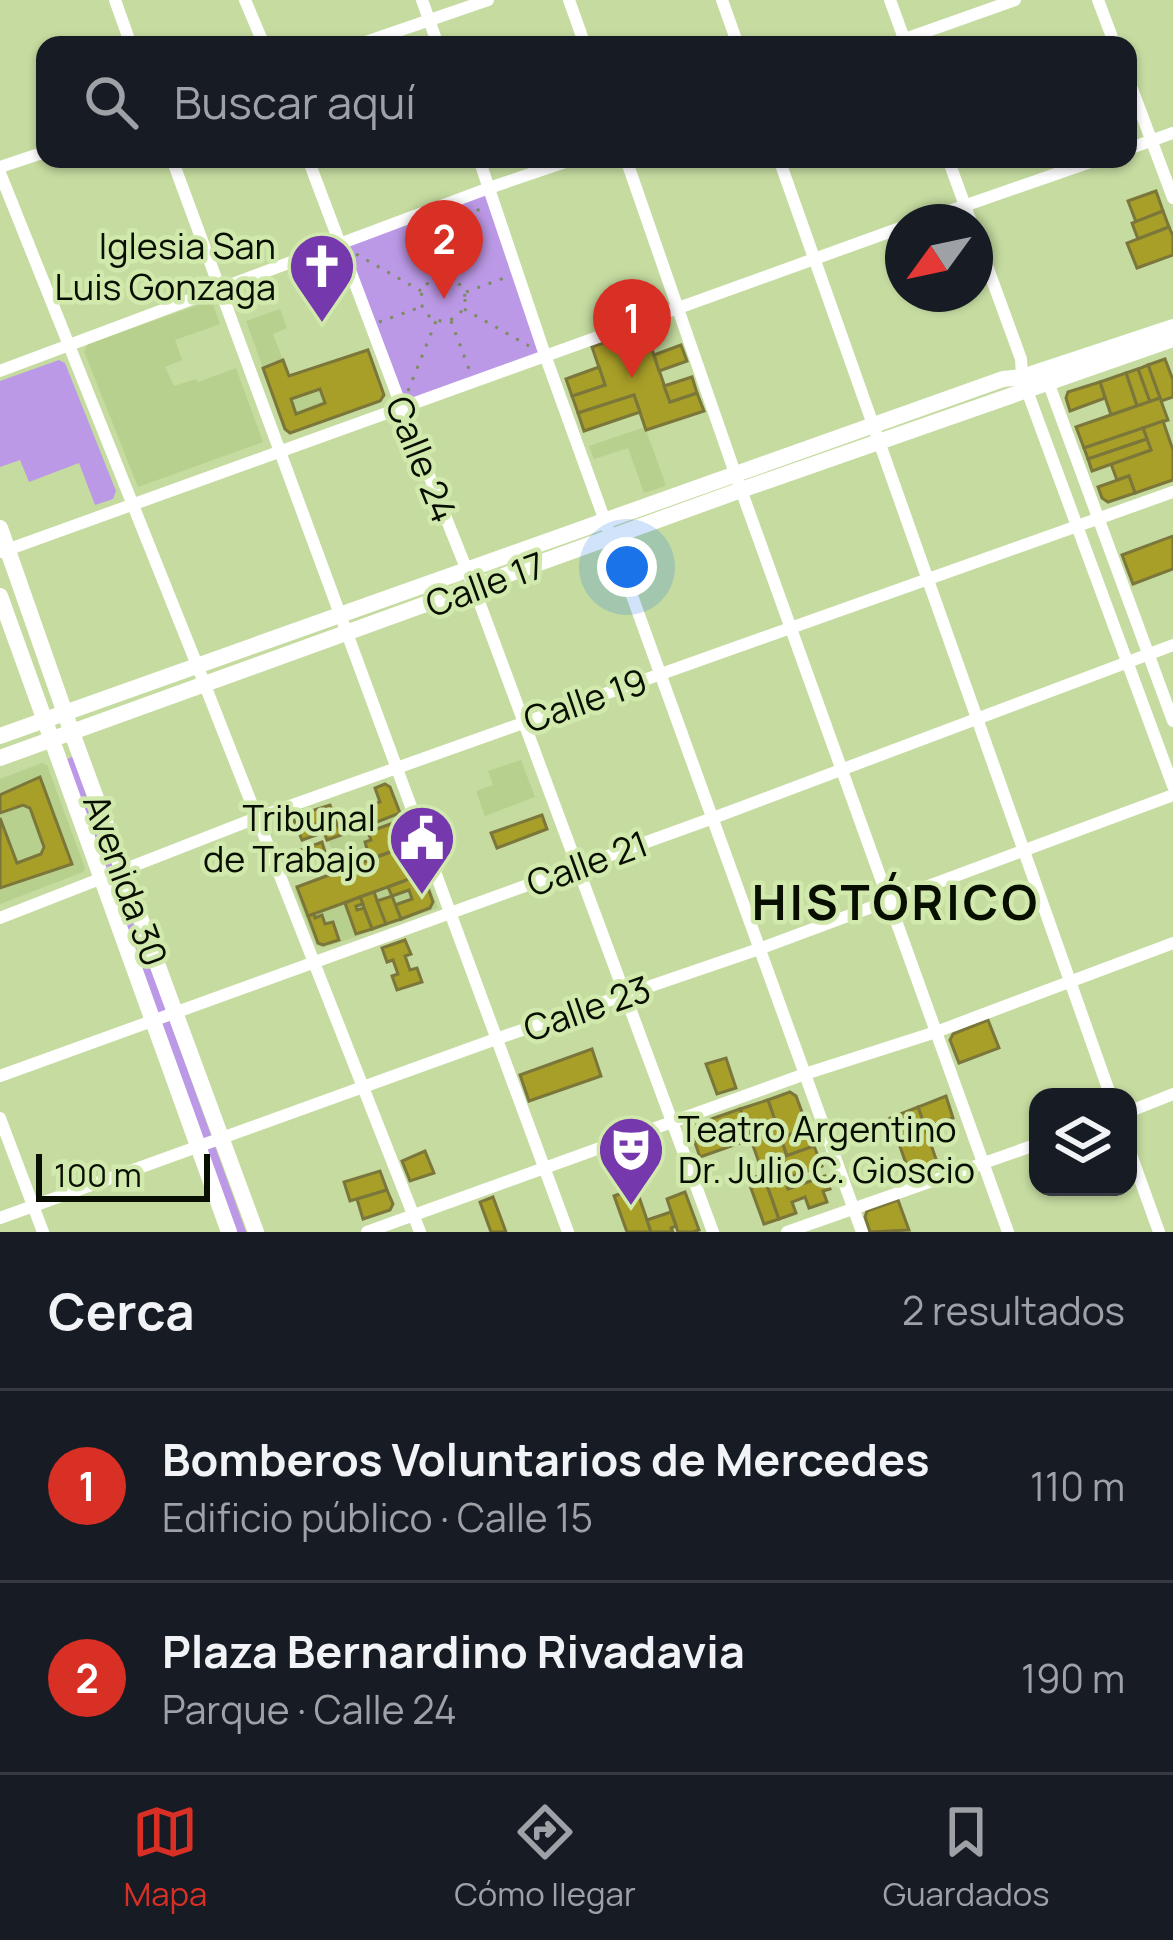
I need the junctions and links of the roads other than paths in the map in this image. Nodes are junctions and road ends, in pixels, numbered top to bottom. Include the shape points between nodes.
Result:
1 (115, 0) edge
2 (245, 0) edge
3 (422, 0) edge
4 (488, 0) edge
5 (569, 0) edge
6 (722, 0) edge
7 (890, 0) edge
8 (1016, 0) edge
9 (1098, 0) edge
10 (429, 20) junction
11 (128, 36) edge
12 (260, 36) edge
13 (383, 36) edge
14 (435, 36) edge
15 (582, 36) edge
16 (735, 36) edge
17 (903, 36) edge
18 (921, 36) edge
19 (1112, 36) edge
20 (1137, 102) edge
21 (1173, 133) edge
22 (1152, 141) junction
23 (1137, 146) edge
24 (36, 156) edge
25 (175, 168) edge
26 (311, 168) edge
27 (481, 168) edge
28 (548, 168) edge
29 (629, 168) edge
30 (782, 168) edge
31 (951, 168) edge
32 (1074, 168) edge
33 (0, 170) edge
34 (489, 188) junction
35 (1173, 197) edge
36 (964, 204) edge
37 (971, 204) edge
38 (885, 233) edge
39 (340, 244) junction
40 (814, 258) junction
41 (993, 282) edge
42 (222, 289) junction
43 (677, 309) junction
44 (1173, 327) edge
45 (1173, 340) edge
46 (69, 345) junction
47 (545, 355) junction
48 (0, 371) edge
49 (1046, 376) junction
50 (1024, 383) junction
51 (401, 408) junction
52 (873, 425) junction
53 (879, 443) junction
54 (280, 452) junction
55 (738, 482) junction
56 (1173, 492) edge
57 (132, 506) junction
58 (1098, 518) junction
59 (605, 519) junction
60 (1077, 526) junction
61 (0, 528) edge
62 (612, 538) junction
63 (4, 551) edge
64 (466, 569) junction
65 (928, 580) junction
66 (474, 588) junction
67 (0, 596) edge
68 (340, 614) junction
69 (792, 627) junction
70 (347, 633) junction
71 (1173, 646) edge
72 (1148, 654) junction
73 (1127, 662) junction
74 (197, 664) junction
75 (662, 673) junction
76 (205, 686) junction
77 (65, 712) junction
78 (45, 719) junction
79 (977, 720) junction
80 (1173, 721) edge
81 (522, 722) junction
82 (72, 733) junction
83 (0, 736) edge
84 (52, 740) junction
85 (0, 758) edge
86 (396, 768) junction
87 (843, 768) junction
88 (1173, 790) edge
89 (256, 818) junction
90 (713, 818) junction
91 (1024, 852) junction
92 (577, 866) junction
93 (124, 871) junction
94 (102, 879) junction
95 (890, 899) junction
96 (448, 912) junction
97 (0, 919) edge
98 (1173, 943) edge
99 (759, 949) junction
100 (312, 962) junction
101 (1070, 982) junction
102 (623, 995) junction
103 (174, 1011) junction
104 (151, 1020) junction
105 (936, 1032) junction
106 (496, 1040) junction
107 (805, 1074) junction
108 (0, 1076) edge
109 (364, 1087) junction
110 (1108, 1088) edge
111 (1173, 1094) edge
112 (1137, 1108) edge
113 (0, 1118) edge
114 (671, 1123) junction
115 (221, 1138) junction
116 (197, 1147) junction
117 (1029, 1147) edge
118 (984, 1163) junction
119 (543, 1167) junction
120 (1137, 1171) edge
121 (34, 1206) junction
122 (854, 1209) junction
123 (413, 1216) junction
124 (0, 1218) edge
125 (43, 1232) edge
126 (229, 1232) edge
127 (256, 1232) edge
128 (367, 1232) edge
129 (419, 1232) edge
130 (568, 1232) edge
131 (713, 1232) edge
132 (787, 1232) edge
133 (862, 1232) edge
134 (1008, 1232) edge
135 (1159, 1232) edge

1 - 11 street
2 - 12 street
3 - 10 street
4 - 10 street
5 - 15 street
6 - 16 street
7 - 17 street
8 - 18 street
9 - 19 street
10 - 13 street
10 - 14 street
20 - 22 street
21 - 22 street
22 - 23 street
22 - 35 street
24 - 33 street
25 - 42 street
26 - 39 street, Calle 24
27 - 34 street
28 - 34 street
29 - 43 street
30 - 40 street
31 - 36 street
32 - 37 street
33 - 46 street
34 - 39 street
34 - 47 street
38 - 40 street
39 - 42 street
39 - 51 street, Calle 24
40 - 43 street
40 - 52 street
41 - 50 street
42 - 46 street
42 - 54 street
43 - 47 street
43 - 55 street
44 - 49 main road, Calle 17
45 - 49 main road, Calle 17
46 - 48 street
46 - 57 street
47 - 51 street
47 - 59 street
49 - 50 main road, Calle 17
49 - 58 street
50 - 52 main road, Calle 17 via 1003,380
50 - 53 main road, Calle 17 via 1011,398
50 - 60 street
51 - 54 street
51 - 64 street, Calle 24
52 - 53 street
52 - 55 main road, Calle 17
53 - 55 main road, Calle 17
53 - 65 street
54 - 57 street
54 - 68 street
55 - 59 main road, Calle 17
55 - 62 main road, Calle 17
55 - 69 street
56 - 58 street, Calle 19
57 - 63 street
57 - 74 street
58 - 60 street, Calle 19
58 - 72 street
59 - 62 street
59 - 64 main road, Calle 17
60 - 65 street, Calle 19
60 - 73 street
61 - 63 main road, Avenida 30
62 - 66 main road, Calle 17
62 - 75 street
63 - 77 main road, Avenida 30
64 - 66 street, Calle 24
64 - 68 main road, Calle 17
65 - 69 street, Calle 19
65 - 79 street
66 - 70 main road, Calle 17
66 - 81 street, Calle 24
67 - 78 main road, Avenida 30
68 - 70 street
68 - 74 main road, Calle 17
69 - 75 street, Calle 19
69 - 87 street
70 - 76 main road, Calle 17
70 - 86 street
71 - 72 street, Calle 21
72 - 73 street, Calle 21
72 - 80 street
73 - 79 street, Calle 21
73 - 88 street
74 - 76 street
74 - 77 main road, Calle 17
75 - 81 street, Calle 19
75 - 90 street
76 - 82 main road, Calle 17
76 - 89 street
77 - 78 main road, Calle 17
77 - 82 main road, Avenida 30
78 - 83 main road, Calle 17
78 - 84 main road, Avenida 30
79 - 87 street, Calle 21
79 - 91 street
81 - 86 street, Calle 19
81 - 92 street, Calle 24
82 - 84 main road, Calle 17
82 - 93 main road, Avenida 30
84 - 85 main road, Calle 17
84 - 94 main road, Avenida 30
86 - 89 street, Calle 19
86 - 96 street
87 - 90 street, Calle 21
87 - 95 street
88 - 91 street, Calle 23
89 - 93 street, Calle 19
89 - 100 street
90 - 92 street, Calle 21
90 - 99 street
91 - 95 street, Calle 23
91 - 101 street
92 - 96 street, Calle 21
92 - 102 street, Calle 24
93 - 94 street, Calle 19
93 - 103 main road, Avenida 30
94 - 97 street, Calle 19
94 - 104 main road, Avenida 30
95 - 99 street, Calle 23
95 - 105 street
96 - 100 street, Calle 21
96 - 106 street
98 - 101 street
99 - 102 street, Calle 23
99 - 107 street
100 - 103 street, Calle 21
100 - 109 street
101 - 105 street
101 - 110 street
102 - 106 street, Calle 23
102 - 114 street, Calle 24
103 - 104 street, Calle 21
103 - 115 main road, Avenida 30
104 - 108 street, Calle 21
104 - 116 main road, Avenida 30
105 - 107 street
105 - 118 street
106 - 109 street, Calle 23
106 - 119 street
107 - 114 street
107 - 122 street
109 - 115 street, Calle 23
109 - 123 street
111 - 112 street
113 - 121 street
114 - 119 street
114 - 131 street, Calle 24
115 - 116 street, Calle 23
115 - 127 main road, Avenida 30
116 - 121 street, Calle 23
116 - 126 main road, Avenida 30
117 - 118 street
118 - 122 street
118 - 134 street
119 - 123 street
119 - 130 street
120 - 135 street
121 - 124 street, Calle 23
121 - 125 street
122 - 132 street
122 - 133 street
123 - 128 street
123 - 129 street

